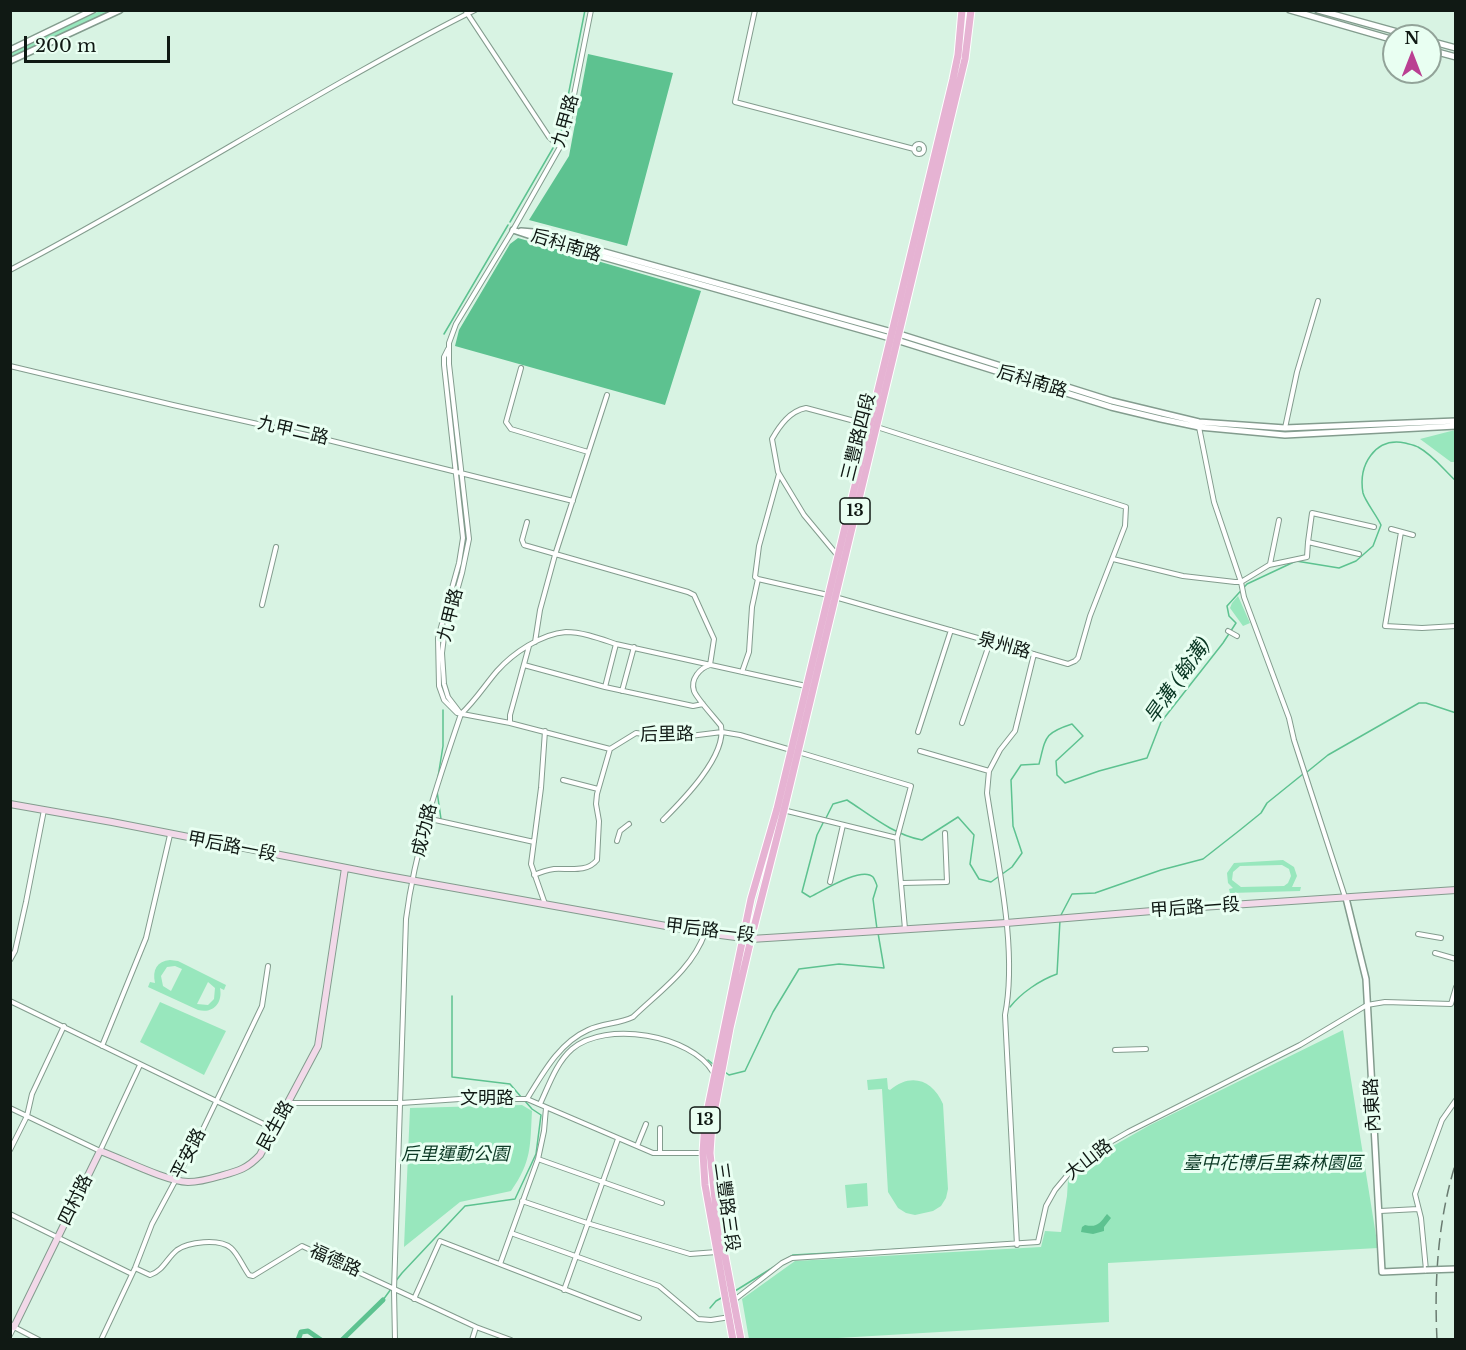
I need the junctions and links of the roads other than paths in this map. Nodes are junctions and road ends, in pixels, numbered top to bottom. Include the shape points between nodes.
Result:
1 (93, 10) edge
2 (120, 10) edge
3 (475, 10) edge
4 (591, 10) edge
5 (755, 10) edge
6 (962, 10) edge
7 (971, 10) edge
8 (1290, 10) edge
9 (1318, 10) edge
10 (466, 12) edge
11 (1382, 28) edge
12 (1382, 37) edge
13 (10, 50) edge
14 (10, 61) edge
15 (561, 147) junction
16 (935, 153) junction
17 (943, 155) junction
18 (513, 230) junction
19 (10, 270) edge
20 (1318, 301) dead end
21 (895, 336) junction
22 (10, 366) edge
23 (521, 368) dead end
24 (607, 395) dead end
25 (1455, 421) edge
26 (1199, 424) junction
27 (873, 426) junction
28 (1455, 426) edge
29 (1285, 432) junction
30 (588, 452) junction
31 (460, 473) junction
32 (779, 473) junction
33 (573, 501) junction
34 (1279, 520) dead end
35 (527, 522) dead end
36 (1374, 527) dead end
37 (1391, 529) dead end
38 (1401, 532) junction
39 (1413, 535) dead end
40 (1308, 542) junction
41 (276, 547) dead end
42 (1359, 554) dead end
43 (555, 555) junction
44 (840, 556) junction
45 (1113, 559) junction
46 (1269, 565) junction
47 (758, 579) junction
48 (1242, 586) junction
49 (831, 596) junction
50 (261, 605) dead end
51 (1455, 626) edge
52 (951, 630) junction
53 (1228, 631) dead end
54 (1237, 636) dead end
55 (535, 642) junction
56 (990, 642) junction
57 (616, 644) junction
58 (530, 645) junction
59 (634, 648) junction
60 (1034, 654) junction
61 (524, 665) junction
62 (710, 665) junction
63 (742, 672) junction
64 (605, 687) junction
65 (809, 687) junction
66 (622, 691) junction
67 (703, 704) junction
68 (461, 714) junction
69 (510, 723) junction
70 (962, 723) dead end
71 (545, 731) junction
72 (722, 732) junction
73 (918, 732) dead end
74 (610, 749) junction
75 (794, 751) junction
76 (920, 751) dead end
77 (989, 771) junction
78 (563, 780) dead end
79 (598, 789) junction
80 (10, 804) edge
81 (44, 810) junction
82 (780, 810) junction
83 (426, 818) junction
84 (663, 820) dead end
85 (629, 824) dead end
86 (843, 825) junction
87 (945, 833) dead end
88 (170, 835) junction
89 (897, 838) junction
90 (617, 841) dead end
91 (534, 842) junction
92 (345, 868) junction
93 (534, 874) junction
94 (413, 880) junction
95 (830, 882) dead end
96 (902, 884) junction
97 (1455, 890) edge
98 (1346, 898) junction
99 (546, 905) junction
100 (1006, 923) junction
101 (905, 929) junction
102 (705, 933) junction
103 (1418, 934) dead end
104 (1440, 938) dead end
105 (747, 939) junction
106 (1436, 953) dead end
107 (1455, 959) edge
108 (10, 960) edge
109 (268, 966) dead end
110 (1455, 987) edge
111 (10, 1001) edge
112 (1367, 1005) junction
113 (1453, 1005) edge
114 (64, 1026) junction
115 (102, 1046) junction
116 (1146, 1049) dead end
117 (1115, 1050) dead end
118 (140, 1065) junction
119 (717, 1074) junction
120 (527, 1099) junction
121 (1455, 1100) edge
122 (214, 1101) junction
123 (290, 1102) junction
124 (401, 1103) junction
125 (540, 1104) junction
126 (10, 1108) edge
127 (546, 1108) junction
128 (27, 1116) junction
129 (646, 1124) dead end
130 (660, 1128) dead end
131 (275, 1129) junction
132 (618, 1139) junction
133 (637, 1146) junction
134 (10, 1150) edge
135 (100, 1150) junction
136 (660, 1153) junction
137 (707, 1153) junction
138 (538, 1159) junction
139 (176, 1180) junction
140 (603, 1183) junction
141 (522, 1201) junction
142 (662, 1203) dead end
143 (1418, 1209) junction
144 (1380, 1211) junction
145 (10, 1214) edge
146 (587, 1223) junction
147 (511, 1233) junction
148 (57, 1238) junction
149 (1017, 1245) junction
150 (720, 1251) junction
151 (576, 1257) junction
152 (500, 1264) junction
153 (135, 1268) junction
154 (1455, 1269) edge
155 (1426, 1270) junction
156 (132, 1274) junction
157 (394, 1290) junction
158 (564, 1290) junction
159 (414, 1299) junction
160 (730, 1302) junction
161 (639, 1317) dead end
162 (733, 1317) junction
163 (12, 1326) edge
164 (476, 1327) junction
165 (10, 1335) edge
166 (39, 1340) edge
167 (101, 1340) edge
168 (395, 1340) edge
169 (472, 1340) edge
170 (512, 1340) edge
171 (733, 1340) edge
172 (741, 1340) edge

1 - 13 street
2 - 14 street
3 - 10 street
4 - 15 street, 九甲路
5 - 16 street via 735,102 914,149 919,154 924,149
6 - 16 main road, 三豐路四段 / 13 via 958,55
7 - 17 main road, 三豐路四段 / 13 via 965,59
8 - 12 street
9 - 11 street
10 - 15 street via 549,137
10 - 19 street
15 - 18 street, 九甲路
16 - 17 street
16 - 21 main road, 三豐路四段 / 13
17 - 21 main road, 三豐路四段 / 13
18 - 21 street, 后科南路
18 - 31 street, 九甲路 via 456,324 448,349
20 - 29 street via 1297,372
21 - 26 street, 后科南路 via 1111,404
21 - 27 main road, 三豐路四段 / 13
22 - 31 street, 九甲二路
23 - 30 street via 506,422 511,429
24 - 30 street
25 - 29 street, 后科南路
26 - 29 street, 后科南路
26 - 48 street via 1214,502
27 - 32 street via 806,408 799,410 780,424 772,439
27 - 44 main road, 三豐路四段 / 13
27 - 45 street, 泉州路 via 1126,507 1125,526
28 - 29 street, 后科南路
30 - 33 street
31 - 33 street, 九甲二路
31 - 68 street, 九甲路 via 469,539 442,653 448,697
32 - 44 street via 798,506
32 - 47 street via 759,546 755,577
33 - 43 street
34 - 46 street
35 - 43 street via 524,545
36 - 40 street via 1312,513
37 - 38 street
38 - 39 street
38 - 51 street via 1385,626
40 - 42 street
40 - 46 street via 1308,557
41 - 50 street
43 - 55 street
43 - 62 street via 694,596 714,639
44 - 49 main road, 三豐路四段 / 13
45 - 48 street
45 - 60 street, 泉州路 via 1075,661 1068,664
46 - 48 street
47 - 49 street, 泉州路
47 - 63 street via 749,652
48 - 98 street
49 - 52 street, 泉州路
49 - 65 main road, 三豐路四段 / 13
52 - 56 street, 泉州路
52 - 73 street
53 - 54 street
55 - 57 street, 成功路 via 566,632
55 - 58 street, 成功路
56 - 60 street, 泉州路
56 - 70 street
57 - 59 street, 成功路
57 - 64 street
58 - 61 street
58 - 68 street, 成功路 via 498,670
59 - 62 street, 成功路
59 - 66 street
60 - 77 street via 1015,731
61 - 64 street
61 - 69 street
62 - 63 street, 成功路
62 - 67 street via 703,667 693,685
63 - 65 street, 成功路
64 - 66 street
65 - 75 main road, 三豐路四段 / 13
66 - 67 street via 693,706
67 - 72 street
68 - 69 street
68 - 83 street, 成功路
69 - 71 street
71 - 74 street
71 - 91 street
72 - 74 street, 后里路 via 674,738 636,733
72 - 75 street, 后里路
72 - 84 street via 702,776
74 - 79 street
75 - 82 main road, 三豐路四段 / 13
75 - 89 street, 后里路 via 909,785
76 - 77 street
77 - 100 street via 987,793
78 - 79 street
79 - 93 street via 597,860 586,868
80 - 81 main road, 甲后路一段
81 - 88 main road, 甲后路一段
81 - 108 street via 24,912
82 - 86 street
82 - 105 main road, 三豐路四段 / 13
83 - 91 street
83 - 94 street, 成功路
85 - 90 street via 620,831
86 - 89 street
86 - 95 street
87 - 96 street via 947,882
88 - 92 main road, 甲后路一段
88 - 115 street via 146,938
89 - 96 street
91 - 93 street
92 - 94 main road, 甲后路一段
92 - 123 main road, 民生路 via 318,1046
93 - 99 street
94 - 99 main road, 甲后路一段
94 - 124 street, 成功路 via 405,932
96 - 101 street
97 - 98 main road, 甲后路一段
98 - 100 main road, 甲后路一段
98 - 112 street, 內東路 via 1364,971
99 - 102 main road, 甲后路一段
100 - 101 main road, 甲后路一段
100 - 149 street via 1010,984 1005,1015
101 - 105 main road, 甲后路一段
102 - 105 main road, 甲后路一段
102 - 120 street via 680,975 633,1017 588,1030 554,1055
103 - 104 street
105 - 119 main road, 三豐路三段 / 13
106 - 107 street
109 - 122 street, 平安路 via 262,1006
110 - 113 street
111 - 114 street
112 - 113 street
112 - 144 street, 內東路
112 - 149 street, 大山路 via 1300,1045 1094,1152 1055,1190 1046,1206 1038,1242
114 - 115 street
114 - 128 street via 32,1094
115 - 118 street
116 - 117 street
118 - 122 street
118 - 135 street, 四村路
119 - 125 street via 693,1051 651,1036 600,1037 574,1047 563,1059
119 - 137 main road, 三豐路三段 / 13 via 705,1122
120 - 124 street, 文明路
120 - 125 street, 文明路
121 - 143 street via 1442,1120 1416,1194
122 - 131 street
122 - 139 street, 平安路
123 - 124 street, 文明路
123 - 131 main road, 民生路
124 - 157 street, 成功路
125 - 127 street, 文明路
126 - 128 street, 民生路
127 - 132 street, 文明路
127 - 138 street
128 - 134 street
128 - 135 street, 民生路
129 - 133 street
130 - 136 street
131 - 139 main road, 民生路 via 261,1155 248,1167 210,1179
132 - 133 street, 文明路
132 - 140 street
133 - 136 street, 文明路
135 - 139 main road, 民生路
135 - 148 main road, 四村路
136 - 137 street, 文明路
137 - 150 main road, 三豐路三段 / 13 via 705,1185
138 - 140 street
138 - 141 street
139 - 153 street, 平安路
140 - 142 street
140 - 146 street
141 - 146 street
141 - 147 street
143 - 144 street
143 - 155 street
144 - 155 street, 內東路 via 1382,1272
145 - 148 street
146 - 150 street via 690,1254
146 - 151 street
147 - 151 street
147 - 152 street
148 - 156 street
148 - 163 main road, 四村路
149 - 160 street, 大山路 via 792,1258
150 - 160 main road, 三豐路三段 / 13
151 - 158 street
151 - 162 street via 659,1286 699,1318
152 - 158 street
152 - 159 street via 440,1242
153 - 156 street, 平安路
153 - 157 street, 福德路 via 150,1275 183,1247 218,1243 231,1248 253,1276 302,1246
154 - 155 street, bridge
156 - 167 street, 平安路
157 - 159 street, 福德路
157 - 168 street, 成功路
158 - 161 street
159 - 164 street, 福德路
160 - 162 main road, 三豐路三段 / 13
162 - 171 main road, 三豐路三段 / 13
162 - 172 main road, 三豐路三段 / 13
163 - 165 street, 四村路
163 - 166 street
164 - 169 street
164 - 170 street, 福德路

